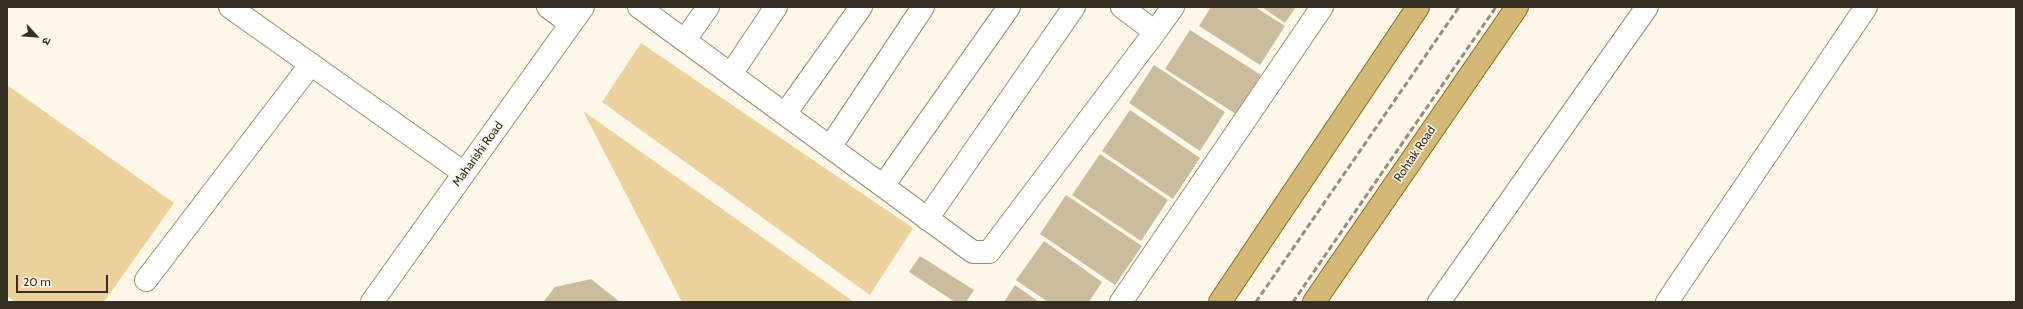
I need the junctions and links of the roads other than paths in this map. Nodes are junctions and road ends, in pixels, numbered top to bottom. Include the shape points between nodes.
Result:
1 (230, 7) edge
2 (548, 7) edge
3 (639, 7) edge
4 (708, 7) edge
5 (776, 7) edge
6 (861, 7) edge
7 (923, 7) edge
8 (1009, 7) edge
9 (1074, 7) edge
10 (1122, 7) edge
11 (1173, 7) edge
12 (1322, 7) edge
13 (1418, 7) edge
14 (1517, 7) edge
15 (1646, 7) edge
16 (1866, 7) edge
17 (577, 15) edge
18 (1155, 32) junction
19 (685, 40) junction
20 (311, 64) junction
21 (731, 74) junction
22 (785, 114) junction
23 (830, 147) junction
24 (464, 173) junction
25 (883, 186) junction
26 (927, 219) junction
27 (146, 280) dead end
28 (372, 302) edge
29 (1120, 302) edge
30 (1220, 302) edge
31 (1314, 302) edge
32 (1439, 302) edge
33 (1667, 302) edge

1 - 20 street
2 - 17 street
3 - 19 street
4 - 19 street
5 - 21 street
6 - 22 street
7 - 23 street
8 - 25 street
9 - 26 street
10 - 18 street
11 - 18 street
12 - 29 street
13 - 30 main road
14 - 31 main road, Rohtak Road
15 - 32 street
16 - 33 street
17 - 24 street, Maharishi Road
18 - 26 street via 989,252 973,252
19 - 21 street
20 - 24 street
20 - 27 street
21 - 22 street
22 - 23 street
23 - 25 street
24 - 28 street, Maharishi Road
25 - 26 street

